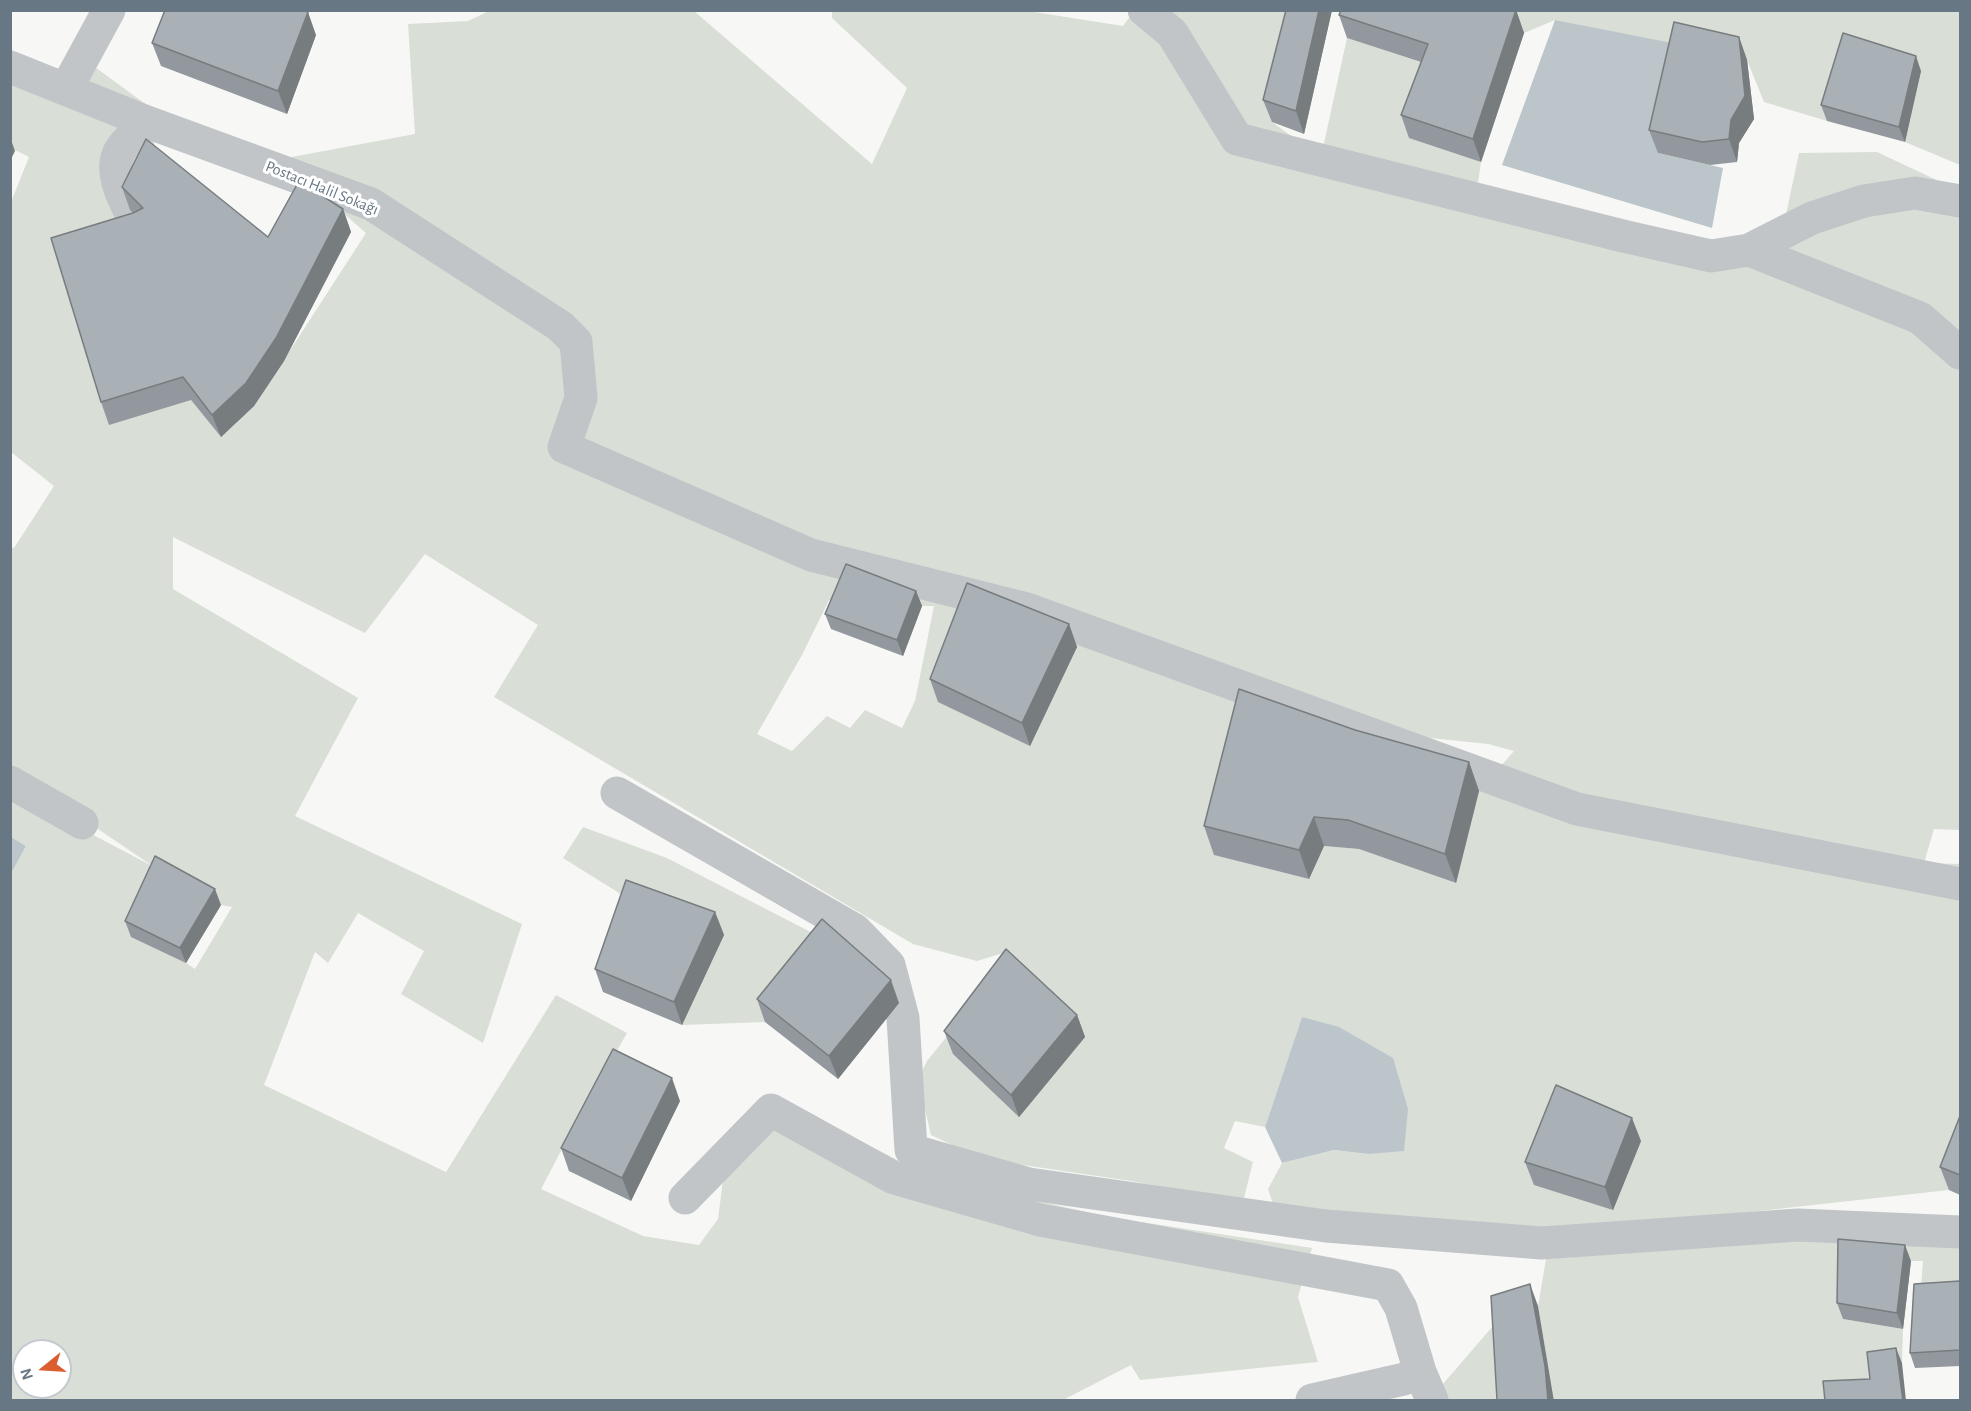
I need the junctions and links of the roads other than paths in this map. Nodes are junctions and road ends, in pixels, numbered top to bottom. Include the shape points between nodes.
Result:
1 (109, 10) edge
2 (1143, 10) edge
3 (10, 67) edge
4 (66, 89) junction
5 (147, 122) junction
6 (1960, 201) edge
7 (140, 231) edge
8 (1749, 250) junction
9 (1960, 352) edge
10 (10, 782) edge
11 (617, 793) dead end
12 (82, 823) dead end
13 (1960, 884) edge
14 (685, 1198) dead end
15 (1960, 1232) edge
16 (1426, 1386) edge
17 (1312, 1401) edge

1 - 4 street
2 - 8 street via 1172,33 1237,139 1711,256
3 - 4 street, Postacı Halil Sokağı
4 - 5 street, Postacı Halil Sokağı
5 - 7 street via 122,148 115,162 120,190
5 - 13 street, Postacı Halil Sokağı via 371,204 560,326 576,342 581,398 564,447 811,555 1027,609 1577,809
6 - 8 street via 1915,193 1864,201 1812,218
8 - 9 street via 1920,318
10 - 12 street
11 - 15 street via 855,930 889,965 903,1018 911,1150 1029,1184 1326,1226 1542,1243 1798,1225
14 - 16 street via 771,1110 894,1179 1040,1220 1388,1285 1401,1308
16 - 17 street via 1404,1379

